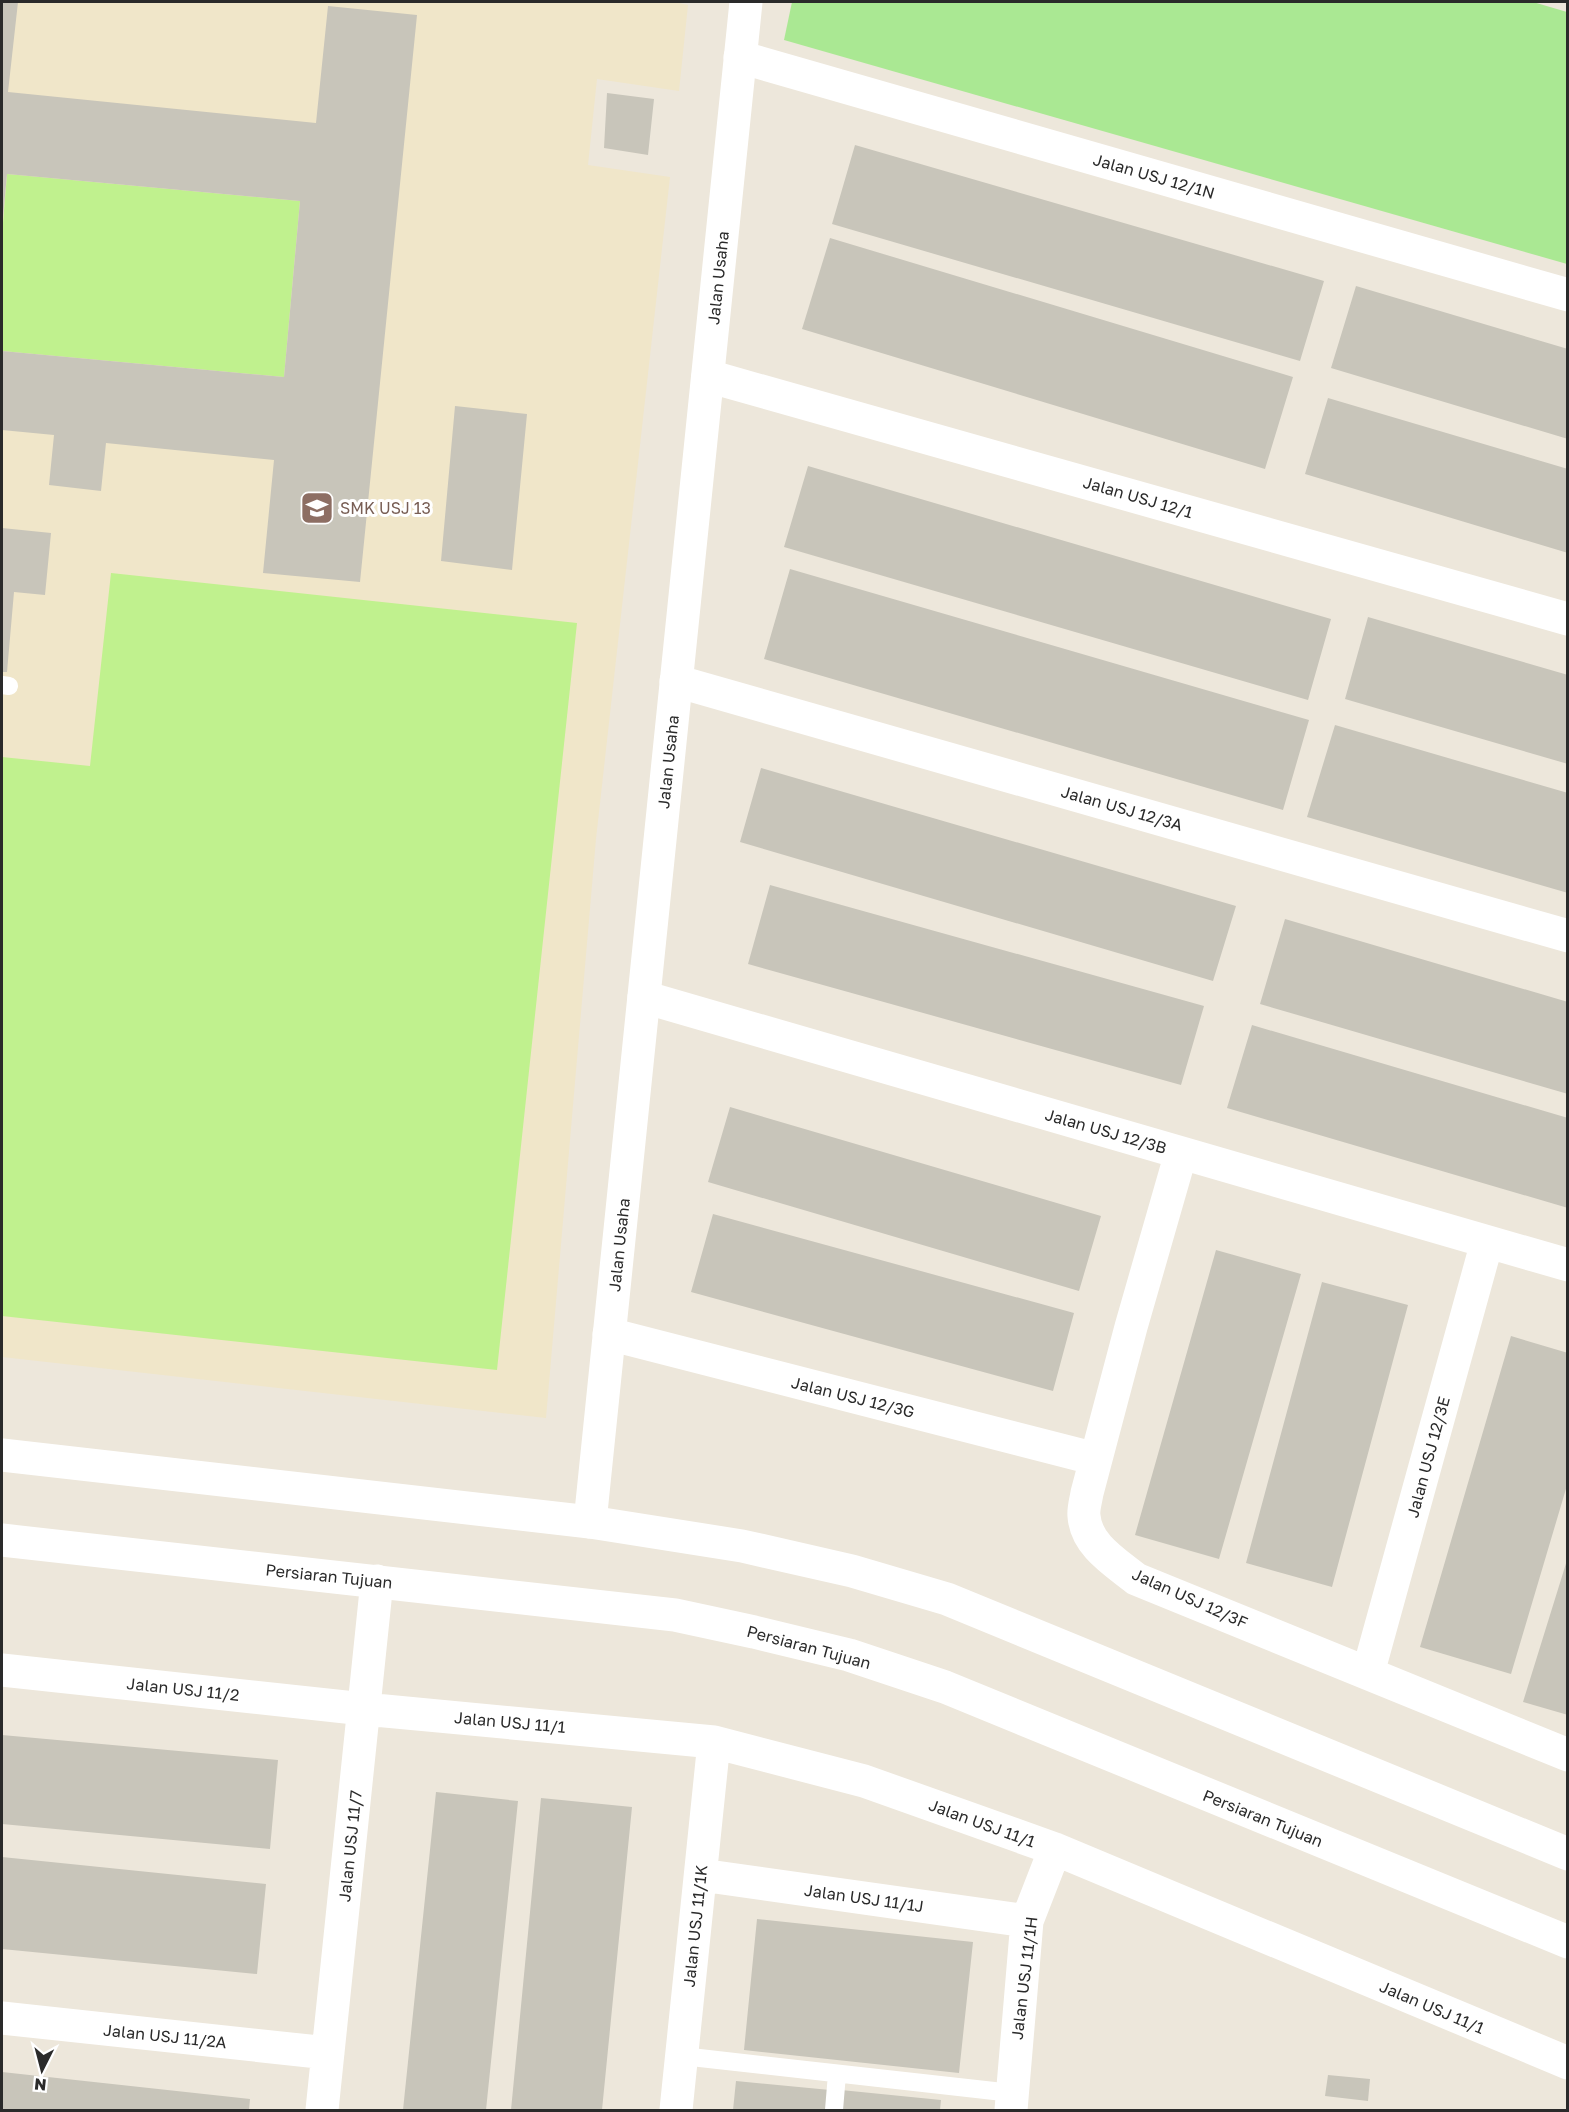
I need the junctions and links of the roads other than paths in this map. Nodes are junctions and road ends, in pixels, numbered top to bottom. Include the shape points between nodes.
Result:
1 (746, 2) edge
2 (740, 57) junction
3 (1568, 294) edge
4 (708, 376) junction
5 (1568, 619) edge
6 (676, 681) junction
7 (1568, 936) edge
8 (644, 997) junction
9 (1181, 1153) junction
10 (1487, 1242) junction
11 (1568, 1265) edge
12 (609, 1334) junction
13 (2, 1455) edge
14 (1096, 1459) junction
15 (590, 1522) junction
16 (2, 1540) edge
17 (377, 1581) junction
18 (2, 1670) edge
19 (1368, 1672) junction
20 (364, 1709) junction
21 (714, 1742) junction
22 (1568, 1755) edge
23 (1055, 1849) junction
24 (1568, 1854) edge
25 (701, 1875) junction
26 (1027, 1921) junction
27 (1568, 1942) edge
28 (2, 2018) edge
29 (328, 2053) junction
30 (682, 2056) junction
31 (1568, 2063) edge
32 (837, 2074) junction
33 (1011, 2102) edge
34 (322, 2110) edge
35 (676, 2110) edge
36 (834, 2110) edge

1 - 2 street, Jalan Usaha
2 - 3 street, Jalan USJ 12/1N
2 - 4 street, Jalan Usaha
4 - 5 street, Jalan USJ 12/1
4 - 6 street, Jalan Usaha
6 - 7 street, Jalan USJ 12/3A
6 - 8 street, Jalan Usaha
8 - 9 street, Jalan USJ 12/3B
8 - 12 street, Jalan Usaha
9 - 10 street, Jalan USJ 12/3B
9 - 14 street, Jalan USJ 12/3F
10 - 11 street, Jalan USJ 12/3B
10 - 19 street, Jalan USJ 12/3E
12 - 14 street, Jalan USJ 12/3G
12 - 15 street, Jalan Usaha
13 - 15 street
14 - 19 street, Jalan USJ 12/3F via 1083,1515 1090,1538 1136,1579
15 - 24 street via 742,1546 852,1571 946,1599
16 - 17 street, Persiaran Tujuan
17 - 20 street, Jalan USJ 11/7
17 - 27 street, Persiaran Tujuan via 675,1615 849,1655 945,1687
18 - 20 street, Jalan USJ 11/2
19 - 22 street, Jalan USJ 12/3F
20 - 21 street, Jalan USJ 11/1
20 - 29 street, Jalan USJ 11/7
21 - 23 street, Jalan USJ 11/1 via 864,1781
21 - 25 street, Jalan USJ 11/1K
23 - 26 street, Jalan USJ 11/1H
23 - 31 street, Jalan USJ 11/1
25 - 26 street, Jalan USJ 11/1J
25 - 30 street, Jalan USJ 11/1K
26 - 33 street, Jalan USJ 11/1H
28 - 29 street, Jalan USJ 11/2A
29 - 34 street, Jalan USJ 11/7
30 - 32 lane
30 - 35 street, Jalan USJ 11/1K
32 - 33 lane
32 - 36 lane

